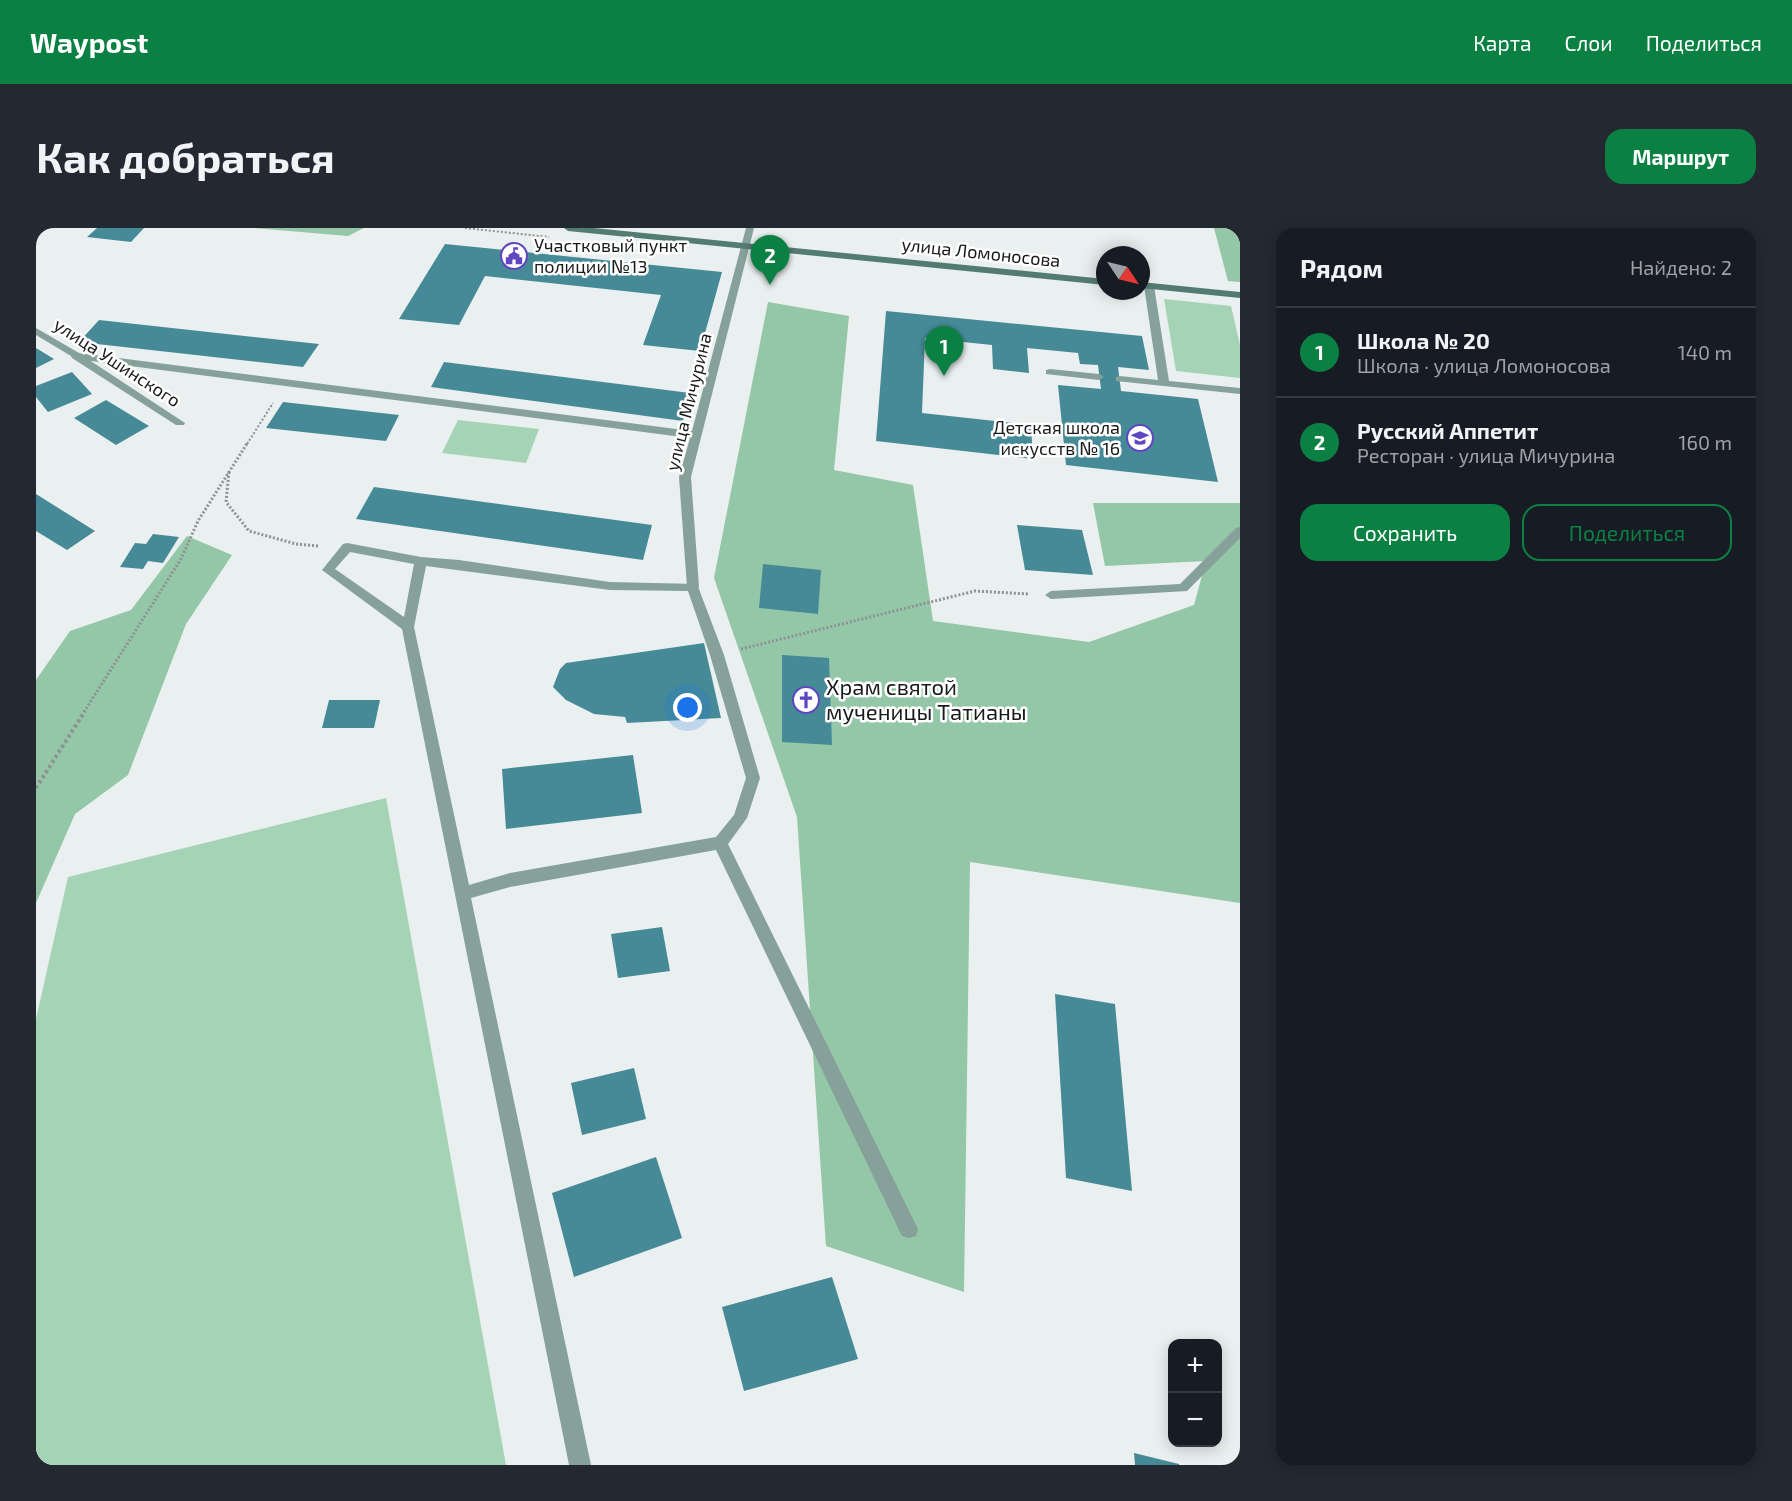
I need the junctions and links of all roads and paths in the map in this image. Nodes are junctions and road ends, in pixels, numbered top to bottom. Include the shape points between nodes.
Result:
1 (568, 228) edge
2 (750, 228) edge
3 (1237, 228) edge
4 (1240, 237) edge
5 (745, 247) junction
6 (1096, 281) edge
7 (1150, 287) edge
8 (1239, 297) edge
9 (1148, 300) edge
10 (36, 331) edge
11 (76, 356) junction
12 (1050, 372) dead end
13 (1099, 377) dead end
14 (1120, 379) dead end
15 (286, 383) junction
16 (1164, 384) junction
17 (1240, 391) edge
18 (180, 423) dead end
19 (696, 435) junction
20 (230, 471) junction
21 (1240, 531) edge
22 (347, 547) junction
23 (421, 561) junction
24 (693, 587) junction
25 (1051, 595) joint
26 (408, 627) junction
27 (717, 655) junction
28 (36, 788) edge
29 (720, 843) junction
30 (464, 893) junction
31 (909, 1229) dead end
32 (580, 1465) edge

1 - 5 main road, улица Ломоносова
2 - 5 street, улица Мичурина
3 - 4 path
5 - 6 main road, улица Ломоносова
5 - 19 street, улица Мичурина
7 - 8 main road
9 - 16 street
10 - 11 street, улица Ушинского
11 - 15 street
11 - 18 street, улица Ушинского
12 - 13 street
14 - 16 street
15 - 19 street
15 - 20 path
16 - 17 street
19 - 24 street, улица Мичурина via 685,477
20 - 22 path via 226,502 249,531 296,544
20 - 28 path via 198,521 181,559
21 - 25 street via 1183,588
22 - 23 street
22 - 26 street via 328,570
23 - 24 street via 610,586
23 - 26 street
24 - 27 street, улица Мичурина
25 - 27 path via 975,591
26 - 30 street
27 - 29 street, улица Мичурина via 753,778 740,818
29 - 30 street via 510,880
29 - 31 street
30 - 32 street

